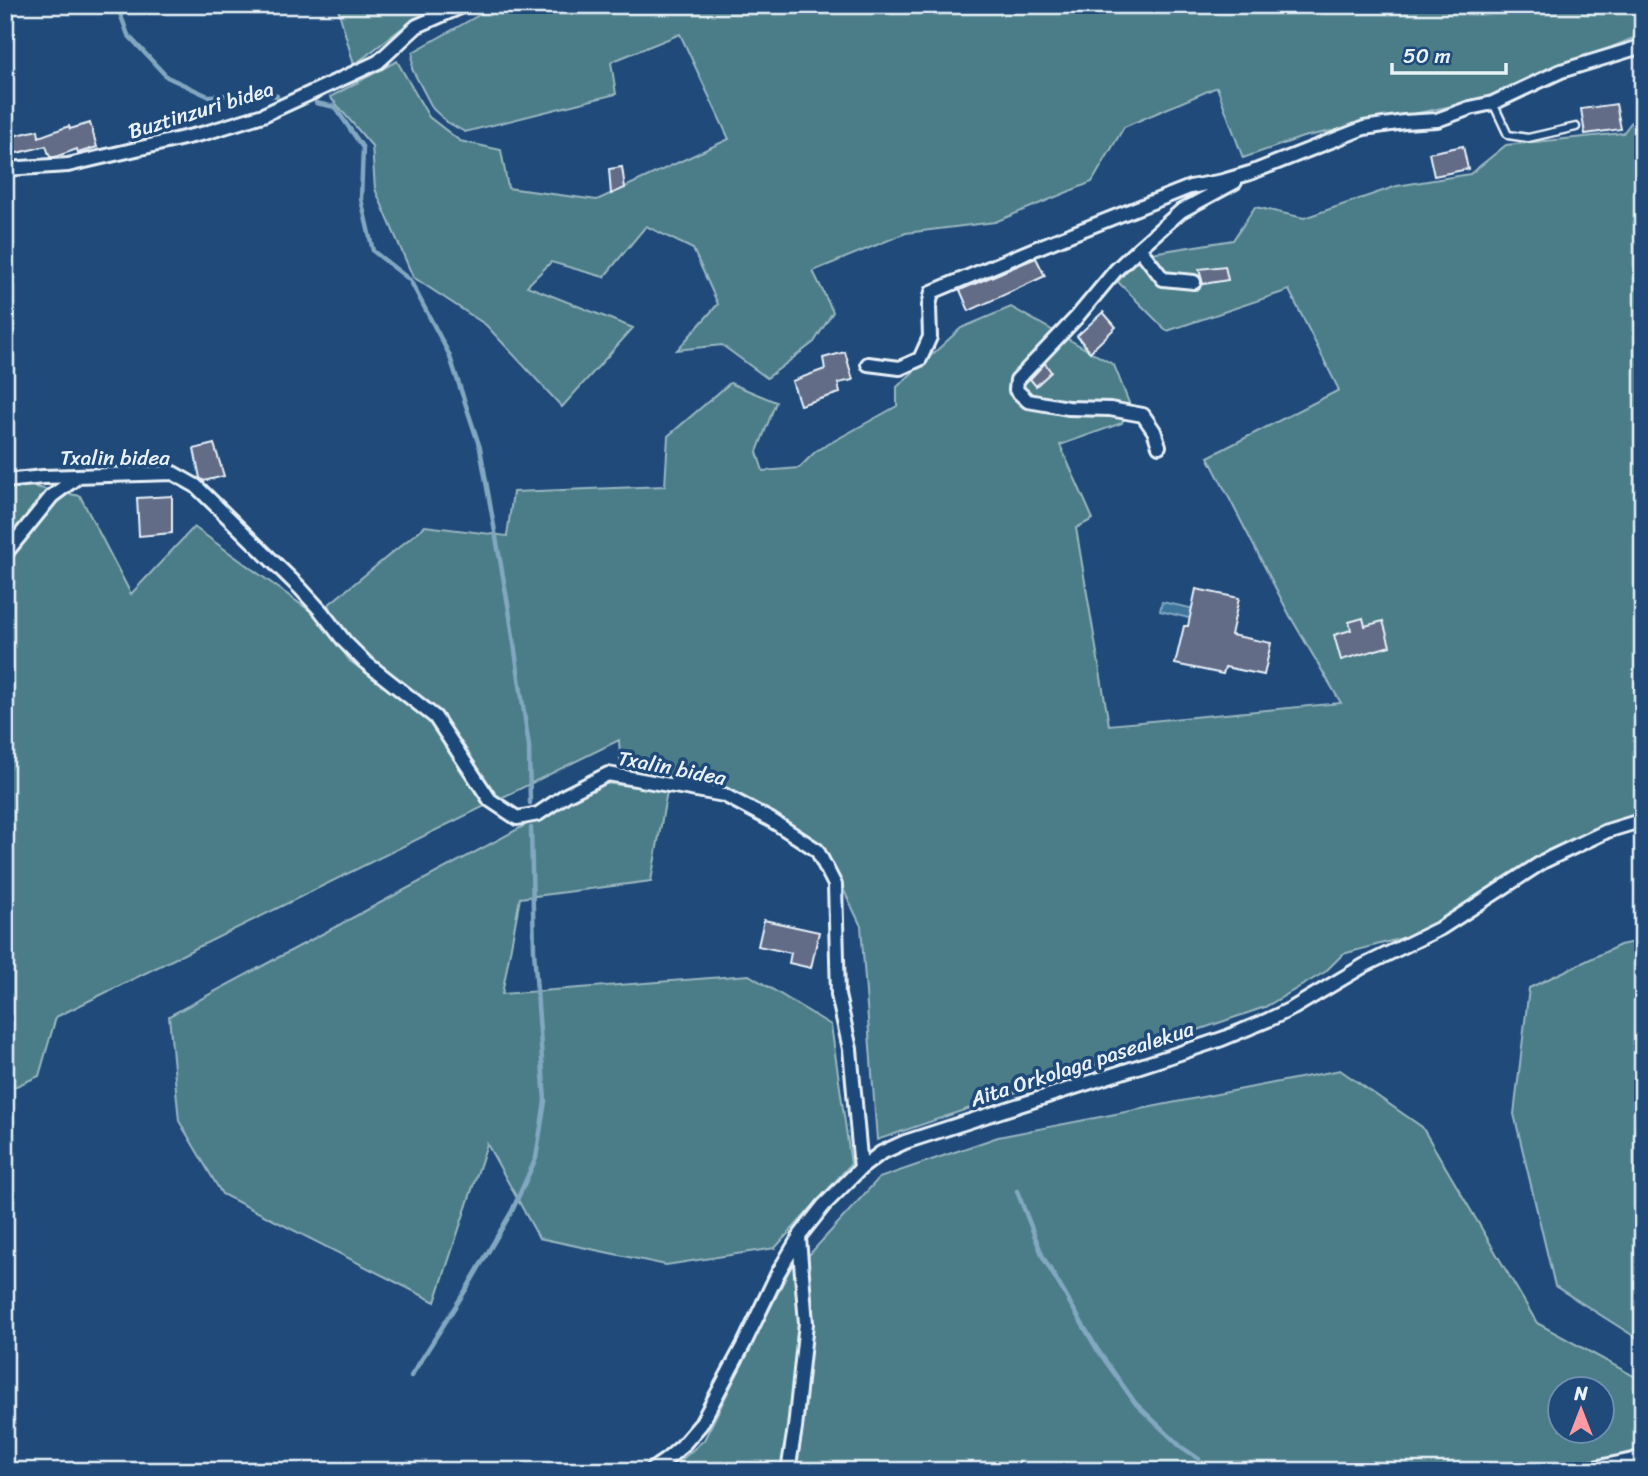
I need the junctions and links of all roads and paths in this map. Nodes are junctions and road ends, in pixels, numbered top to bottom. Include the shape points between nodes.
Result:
1 (465, 5) edge
2 (1643, 46) edge
3 (1493, 103) junction
4 (1576, 127) dead end
5 (5, 169) edge
6 (1250, 173) junction
7 (1139, 248) junction
8 (1194, 282) dead end
9 (868, 364) dead end
10 (1159, 446) dead end
11 (79, 476) junction
12 (5, 481) edge
13 (5, 554) edge
14 (1643, 820) edge
15 (861, 1168) junction
16 (799, 1238) junction
17 (1643, 1456) edge
18 (650, 1471) edge
19 (788, 1471) edge
20 (1580, 1471) edge

1 - 5 street, Buztinzuri bidea via 416,26 379,61 263,115 68,166
2 - 3 street via 1560,71
3 - 4 lane via 1508,135 1528,138
3 - 6 street via 1437,120 1364,128
6 - 7 street via 1181,211
6 - 9 street via 1190,187 932,292 930,337 920,359 900,368
7 - 8 street via 1163,279
7 - 10 street via 1017,380 1016,390 1028,401 1143,415
11 - 12 street, Txalin bidea
11 - 13 street via 51,496
11 - 15 street, Txalin bidea via 173,473 196,486 300,588 365,662 435,717 490,800 517,818 538,814 608,774 724,795 817,850 835,885 838,995 850,1049
14 - 15 street, Aita Orkolaga pasealekua via 1562,852 1441,928 1269,1020 905,1142
15 - 16 street, Aita Orkolaga pasealekua
16 - 18 street, Aita Orkolaga pasealekua via 701,1424
16 - 19 street via 806,1323
17 - 20 street

